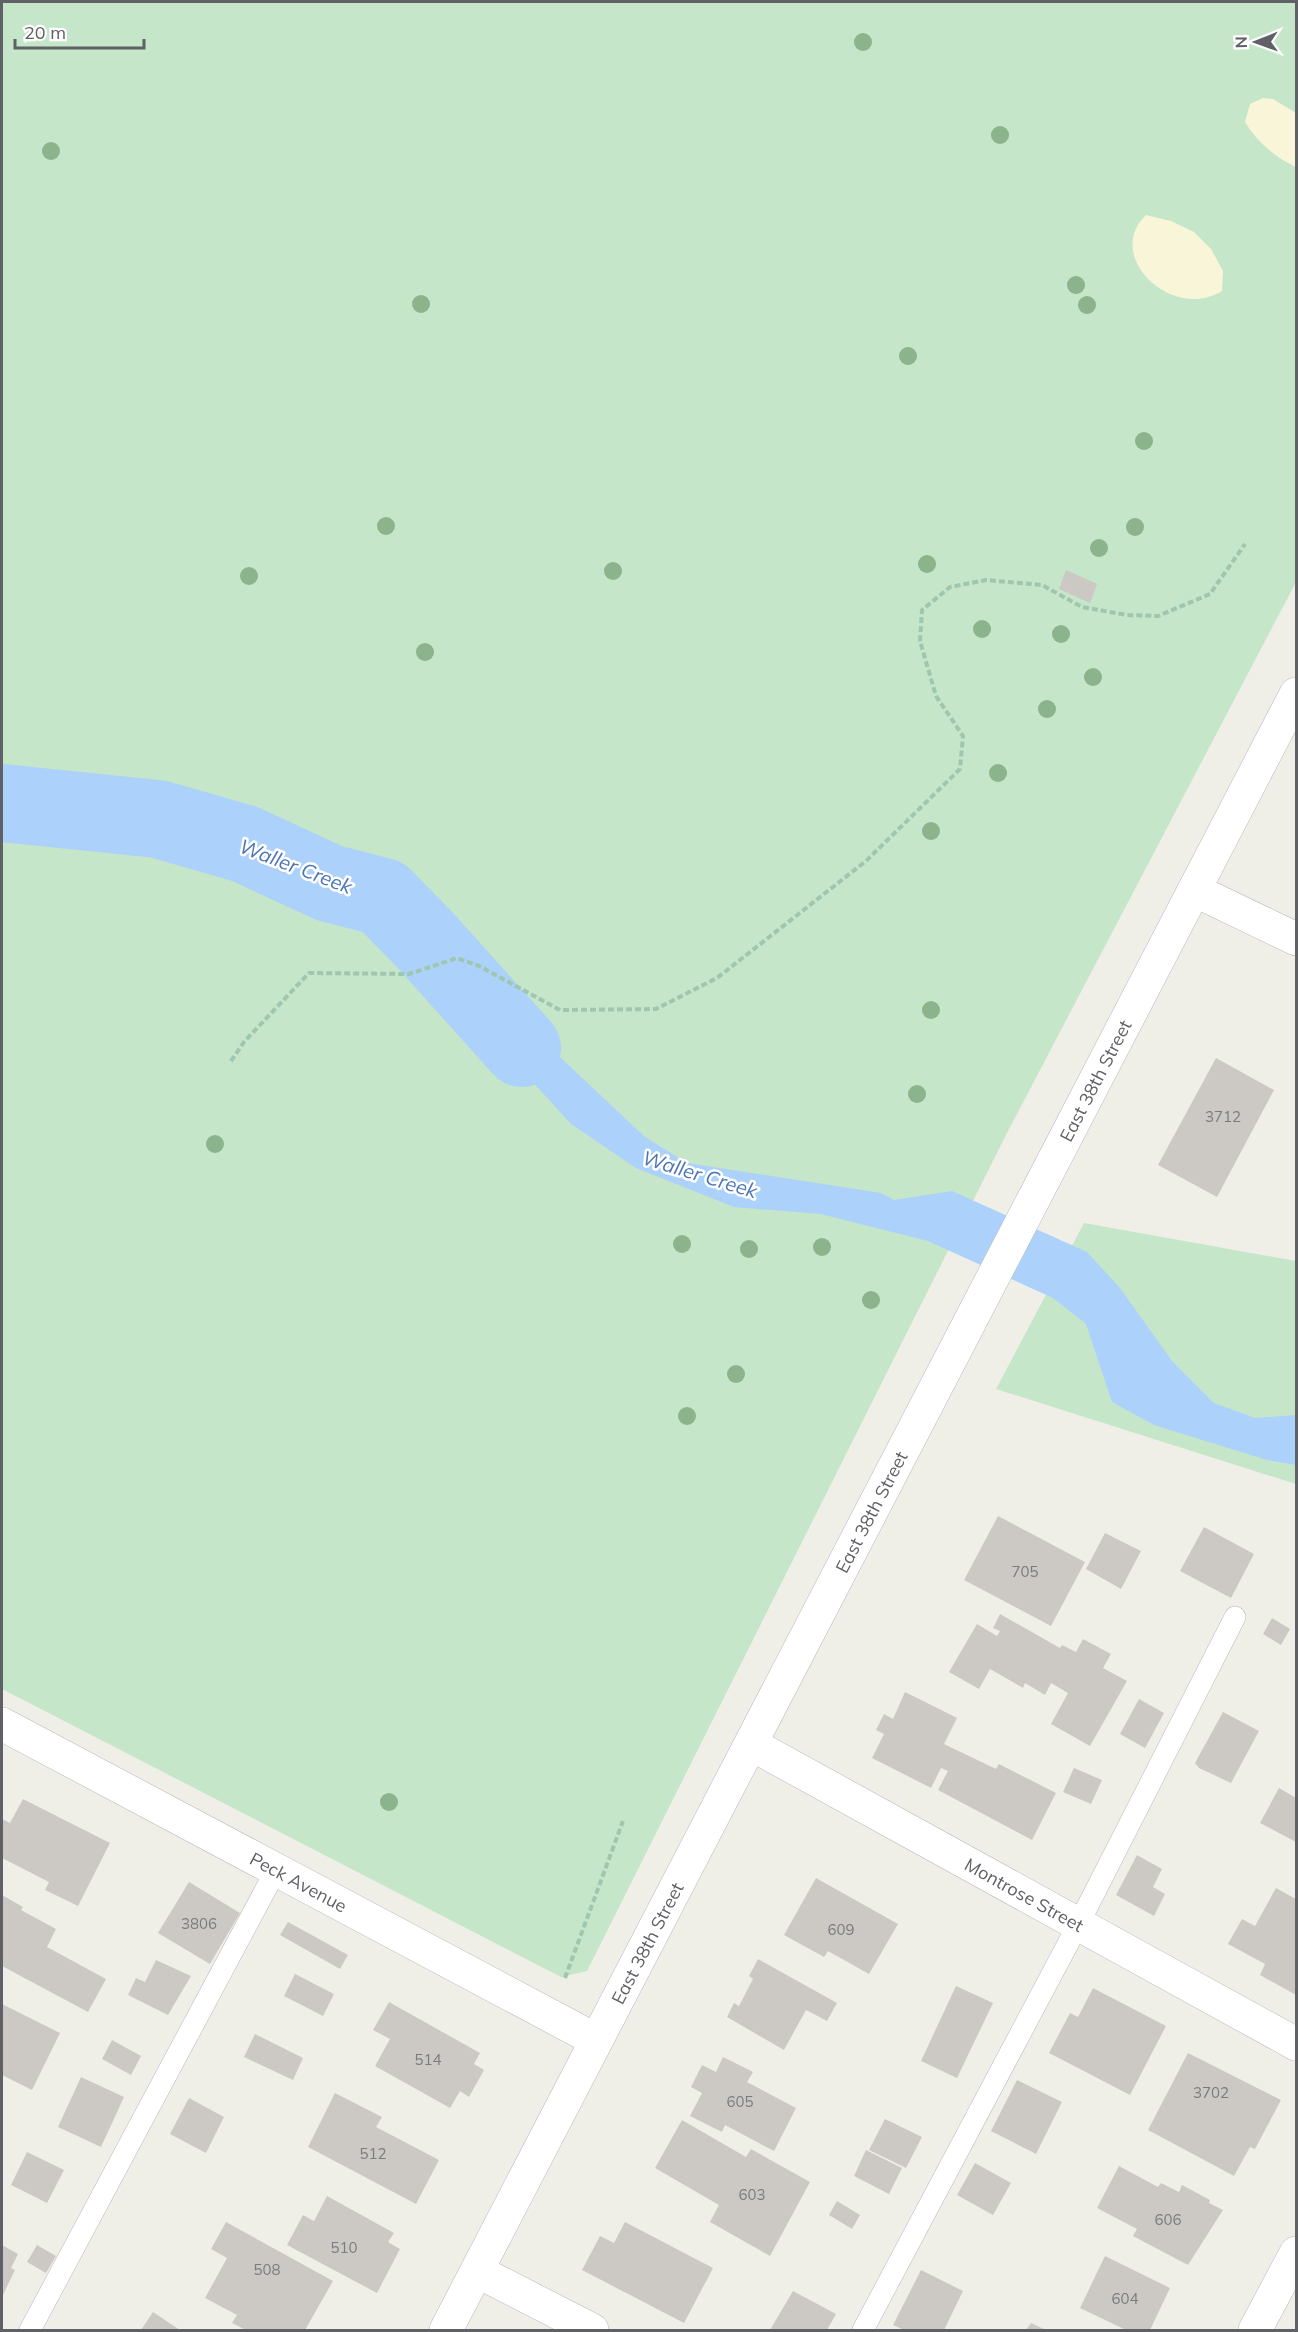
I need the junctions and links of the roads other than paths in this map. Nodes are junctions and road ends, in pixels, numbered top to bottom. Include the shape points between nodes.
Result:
1 (1296, 694) edge
2 (1194, 890) junction
3 (1296, 939) edge
4 (1235, 1617) dead end
5 (2, 1724) edge
6 (752, 1744) junction
7 (276, 1870) junction
8 (1079, 1923) junction
9 (596, 2040) junction
10 (1296, 2044) edge
11 (1296, 2253) edge
12 (477, 2271) junction
13 (30, 2331) edge
14 (446, 2331) edge
15 (592, 2331) edge
16 (863, 2331) edge
17 (1255, 2331) edge

1 - 2 street, East 38th Street
2 - 3 street
2 - 6 street, East 38th Street
4 - 8 lane
5 - 7 street, Peck Avenue
6 - 8 street, Montrose Street
6 - 9 street, East 38th Street
7 - 9 street, Peck Avenue
7 - 13 lane
8 - 10 street, Montrose Street
8 - 16 lane
9 - 12 street, East 38th Street
11 - 17 street
12 - 14 street, East 38th Street
12 - 15 street

